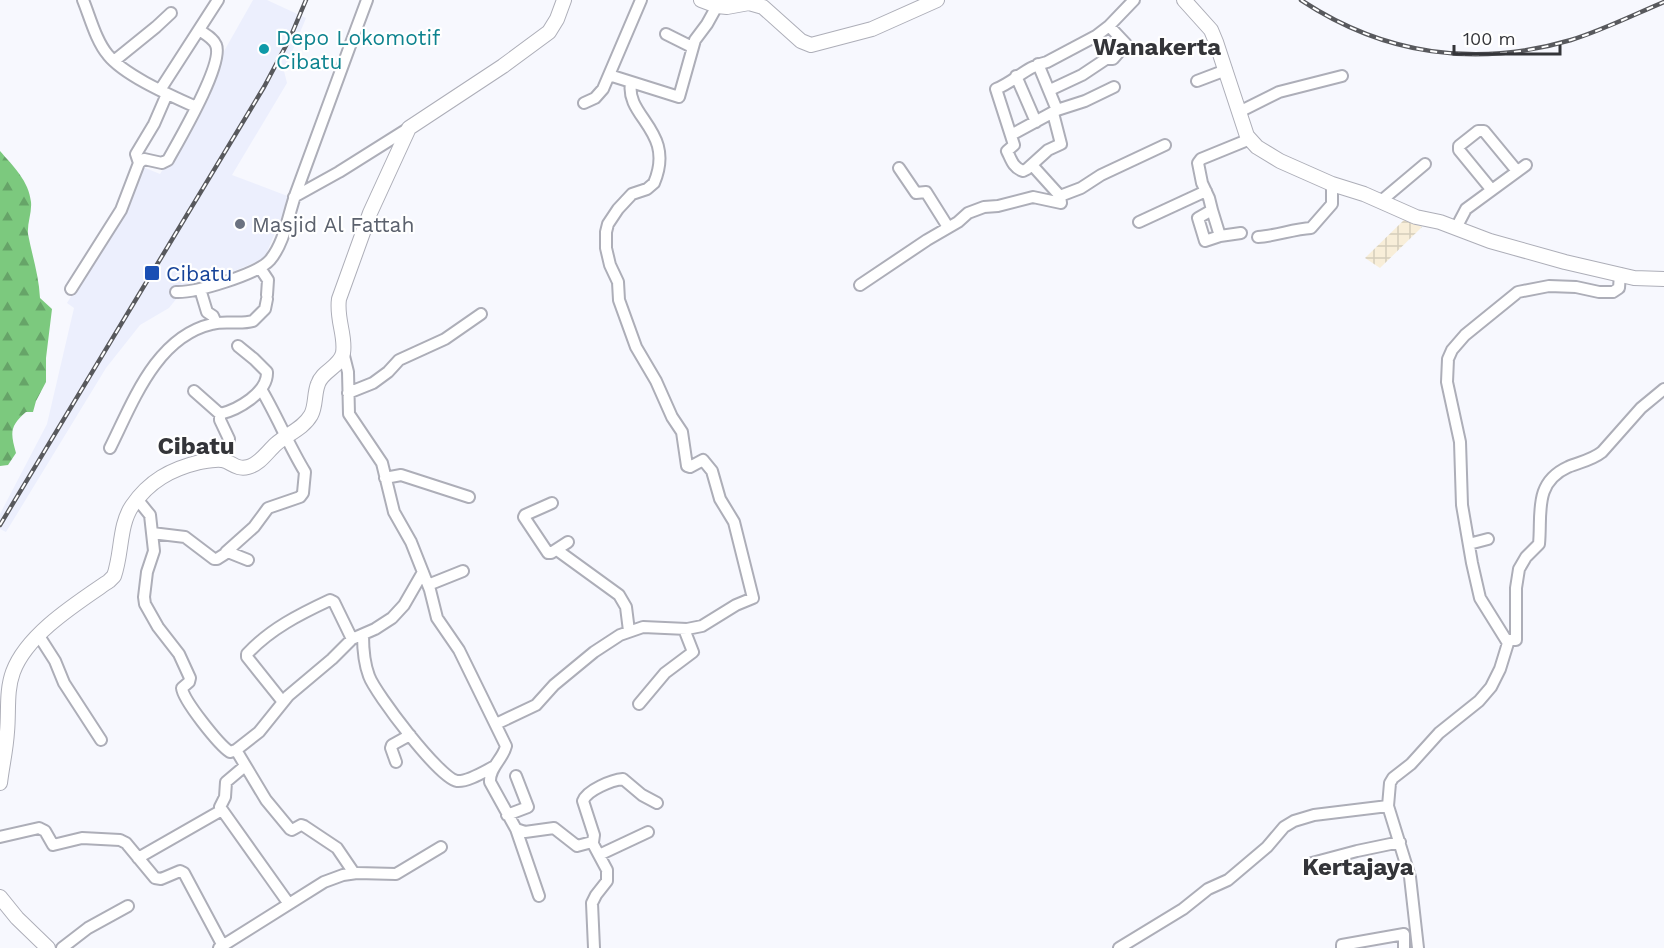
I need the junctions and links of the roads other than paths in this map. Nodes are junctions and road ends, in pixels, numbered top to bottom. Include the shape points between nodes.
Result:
1 (83, 0) edge
2 (218, 0) edge
3 (367, 0) edge
4 (564, 0) edge
5 (641, 0) edge
6 (701, 0) edge
7 (937, 0) edge
8 (1134, 0) edge
9 (1184, 0) edge
10 (717, 6) junction
11 (770, 6) edge
12 (171, 13) dead end
13 (1109, 26) junction
14 (199, 30) junction
15 (666, 34) dead end
16 (1096, 36) junction
17 (692, 47) junction
18 (1107, 59) junction
19 (114, 61) junction
20 (1038, 64) junction
21 (1226, 70) junction
22 (609, 75) junction
23 (1016, 76) junction
24 (1342, 76) dead end
25 (1197, 81) dead end
26 (631, 83) junction
27 (1114, 87) dead end
28 (1050, 90) junction
29 (164, 92) junction
30 (584, 103) dead end
31 (196, 107) junction
32 (1055, 112) junction
33 (1239, 112) junction
34 (1036, 122) junction
35 (409, 128) junction
36 (1011, 135) junction
37 (1250, 140) junction
38 (1165, 145) dead end
39 (139, 163) junction
40 (1425, 164) dead end
41 (1032, 165) junction
42 (899, 168) dead end
43 (1332, 184) junction
44 (1491, 189) junction
45 (1206, 191) junction
46 (294, 197) junction
47 (1381, 201) junction
48 (1064, 203) junction
49 (1139, 222) dead end
50 (948, 227) junction
51 (1455, 228) junction
52 (1241, 233) dead end
53 (1258, 237) dead end
54 (260, 268) junction
55 (1620, 274) junction
56 (1664, 279) edge
57 (860, 285) dead end
58 (71, 289) dead end
59 (200, 289) junction
60 (177, 292) dead end
61 (481, 314) dead end
62 (216, 323) junction
63 (238, 346) dead end
64 (343, 352) junction
65 (261, 389) junction
66 (1664, 389) edge
67 (194, 391) dead end
68 (348, 393) junction
69 (220, 414) junction
70 (287, 435) junction
71 (110, 448) dead end
72 (223, 460) junction
73 (385, 478) junction
74 (470, 498) dead end
75 (137, 499) junction
76 (552, 503) dead end
77 (152, 532) junction
78 (1488, 539) dead end
79 (568, 542) dead end
80 (1469, 544) junction
81 (556, 550) junction
82 (226, 552) junction
83 (248, 560) dead end
84 (463, 571) dead end
85 (423, 572) junction
86 (428, 585) junction
87 (684, 629) junction
88 (629, 631) junction
89 (363, 635) junction
90 (39, 636) junction
91 (352, 639) junction
92 (1510, 641) junction
93 (283, 702) junction
94 (639, 704) dead end
95 (496, 724) junction
96 (410, 735) junction
97 (101, 740) dead end
98 (236, 750) junction
99 (396, 762) dead end
100 (245, 766) junction
101 (495, 766) junction
102 (516, 776) dead end
103 (0, 783) edge
104 (657, 803) dead end
105 (1388, 806) junction
106 (222, 810) junction
107 (507, 815) junction
108 (516, 829) junction
109 (648, 832) dead end
110 (0, 837) edge
111 (593, 842) junction
112 (1400, 842) junction
113 (441, 847) dead end
114 (599, 855) junction
115 (138, 858) junction
116 (1312, 863) dead end
117 (354, 873) junction
118 (539, 896) dead end
119 (0, 897) edge
120 (289, 904) junction
121 (128, 906) dead end
122 (237, 944) edge
123 (221, 947) edge
124 (48, 948) edge
125 (62, 948) edge
126 (594, 948) edge
127 (1119, 948) edge
128 (1341, 948) edge
129 (1404, 948) edge
130 (1418, 948) edge

1 - 19 street via 104,49
2 - 14 street
3 - 46 street
4 - 35 main road via 549,33
5 - 22 street
6 - 10 main road
7 - 11 main road via 872,29 811,45 792,34
8 - 13 street
9 - 21 main road via 1211,30
10 - 11 main road
10 - 17 street
12 - 19 street
13 - 16 street
13 - 18 street via 1126,44 1113,59
14 - 29 street
14 - 31 street via 215,42 218,50
15 - 17 street
16 - 18 street
16 - 20 street
17 - 26 street via 679,98
18 - 28 street
19 - 29 street
20 - 23 street
20 - 28 street
21 - 25 street
21 - 33 main road
22 - 26 street
22 - 30 street via 599,94
23 - 34 street
23 - 36 street via 996,89
24 - 33 street via 1279,92
26 - 87 street via 630,95 657,139 659,161 654,183 632,194 608,224 610,265 636,347 682,432 687,466 704,460 714,475 720,499 734,522 753,598 707,624
27 - 32 street
28 - 32 street
29 - 31 street
29 - 39 street via 136,154
31 - 39 street via 168,160 162,163 144,159
32 - 34 street
32 - 41 street via 1061,144
33 - 37 main road
34 - 36 street
35 - 46 street
35 - 64 main road via 370,213 339,299
36 - 41 street via 1014,145 1007,151 1012,163 1023,171
37 - 43 main road via 1280,161
37 - 45 street via 1201,159 1198,163
38 - 48 street via 1101,175
39 - 58 street via 121,210
40 - 47 street
41 - 48 street
42 - 50 street via 916,193 926,192
43 - 47 main road
43 - 53 street via 1332,204 1311,228
44 - 44 street via 1522,168 1484,131 1478,131 1459,150
44 - 51 street via 1466,209
45 - 49 street
45 - 52 street via 1212,210 1198,218 1205,241
46 - 54 street via 279,245
47 - 51 main road via 1416,217
48 - 50 street via 1033,197 984,207
50 - 57 street
51 - 55 main road via 1565,262
54 - 59 street
54 - 62 street via 268,280 262,313 253,321
55 - 56 main road
55 - 80 street via 1619,288 1613,292 1549,286 1518,292 1452,350 1447,382 1460,442 1462,506
59 - 60 street
59 - 62 street via 207,312
61 - 68 street via 445,339 399,360 374,383
62 - 71 street via 188,333 152,367
63 - 65 street via 267,372
64 - 68 street
64 - 70 main road via 320,378 307,422
65 - 69 street
65 - 70 street
66 - 92 street via 1641,408 1602,452 1565,468 1548,484 1539,506 1539,544 1522,563 1517,578 1516,640
67 - 69 street
68 - 73 street via 349,414 382,463
69 - 72 street via 229,439
70 - 72 main road via 249,467 234,467
70 - 82 street via 305,472 302,495 268,508
72 - 75 main road via 172,470
73 - 74 street via 401,475
73 - 85 street via 394,512
75 - 77 street via 150,514
75 - 90 main road via 127,515 114,576
76 - 81 street via 524,516 548,553
77 - 82 street via 185,537 214,559
77 - 98 street via 146,604 185,666 190,680 182,691 190,706 226,750
78 - 80 street
79 - 81 street
80 - 92 street via 1480,598
81 - 88 street via 619,595 626,607
82 - 83 street
84 - 86 street
85 - 86 street
85 - 89 street via 399,612
86 - 95 street via 437,618 459,650
87 - 88 street via 643,627
87 - 94 street via 693,652 665,673
88 - 95 street via 594,652 536,705
89 - 91 street
89 - 96 street via 369,678
90 - 97 street
90 - 103 main road via 24,652 13,673
91 - 93 street
91 - 93 street via 330,600 255,645 247,657
92 - 105 street via 1491,687 1393,778
93 - 98 street via 265,726
95 - 101 street via 506,746
96 - 99 street via 392,745
96 - 101 street via 452,780 465,779
98 - 100 street
100 - 106 street via 226,782
100 - 117 street via 290,829 304,826 337,848
101 - 107 street via 490,782
102 - 107 street via 528,807
104 - 111 street via 623,779 588,793 583,801
105 - 112 street
105 - 127 street via 1294,821 1228,880
106 - 115 street
106 - 120 street
107 - 108 street
108 - 111 street via 525,832 554,828 577,846
108 - 118 street
109 - 114 street
110 - 115 street via 39,828 53,845 82,838 120,840
111 - 114 street
112 - 116 street
112 - 130 street via 1410,878
113 - 117 street via 396,874
114 - 126 street via 608,878 592,903
115 - 123 street via 155,878 184,873
117 - 120 street via 324,882
119 - 124 main road
120 - 122 street
121 - 125 street
122 - 123 street
128 - 129 street via 1404,934

